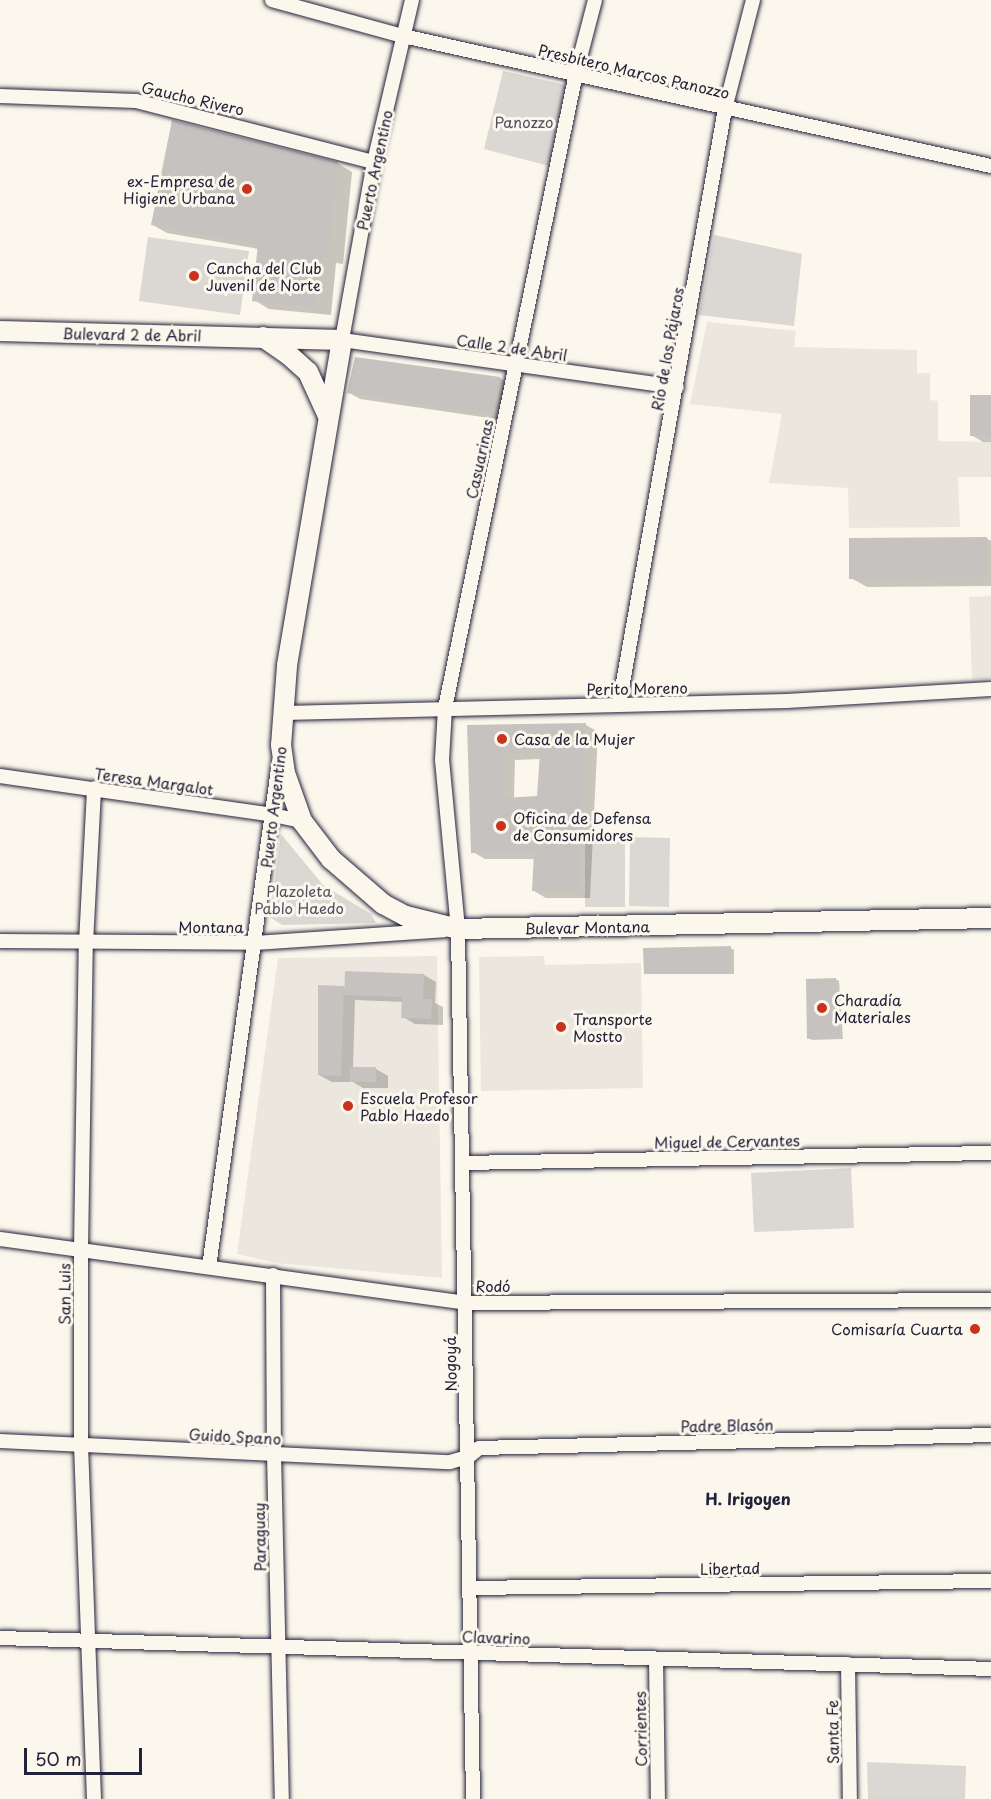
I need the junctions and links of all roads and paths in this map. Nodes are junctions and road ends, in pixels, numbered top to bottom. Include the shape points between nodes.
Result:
1 (272, 0) edge
2 (412, 0) edge
3 (595, 0) edge
4 (753, 0) edge
5 (403, 36) junction
6 (576, 74) junction
7 (0, 96) edge
8 (725, 109) junction
9 (374, 162) junction
10 (991, 166) edge
11 (0, 331) edge
12 (263, 337) junction
13 (302, 339) junction
14 (342, 340) junction
15 (516, 364) junction
16 (302, 367) junction
17 (336, 368) junction
18 (677, 387) junction
19 (328, 418) junction
20 (991, 689) edge
21 (619, 705) junction
22 (445, 708) junction
23 (284, 713) junction
24 (281, 746) junction
25 (0, 776) edge
26 (94, 789) junction
27 (273, 814) junction
28 (302, 821) junction
29 (991, 918) edge
30 (458, 929) junction
31 (0, 941) edge
32 (86, 943) junction
33 (255, 944) junction
34 (991, 1153) edge
35 (463, 1163) junction
36 (0, 1239) edge
37 (81, 1249) junction
38 (209, 1267) junction
39 (273, 1275) junction
40 (991, 1300) edge
41 (465, 1303) junction
42 (991, 1435) edge
43 (0, 1441) edge
44 (81, 1444) junction
45 (274, 1454) junction
46 (468, 1457) junction
47 (991, 1581) edge
48 (470, 1588) junction
49 (0, 1638) edge
50 (88, 1641) junction
51 (278, 1647) junction
52 (471, 1653) junction
53 (656, 1659) junction
54 (848, 1664) junction
55 (991, 1668) edge
56 (94, 1799) edge
57 (282, 1799) edge
58 (473, 1799) edge
59 (658, 1799) edge
60 (850, 1799) edge

1 - 5 street, Presbítero Marcos Panozzo
2 - 5 street, Puerto Argentino
3 - 6 street, Casuarinas
4 - 8 street, Río de los Pájaros
5 - 6 street, Presbítero Marcos Panozzo
5 - 9 street, Puerto Argentino
6 - 8 street, Presbítero Marcos Panozzo
6 - 15 street, Casuarinas
7 - 9 street, Gaucho Rivero via 136,100
8 - 10 street, Presbítero Marcos Panozzo
8 - 18 street, Río de los Pájaros
9 - 14 street, Puerto Argentino
11 - 12 main road, Bulevard 2 de Abril
12 - 13 main road, Bulevard 2 de Abril
12 - 16 main road
13 - 14 main road, Bulevard 2 de Abril
13 - 16 main road via 295,353
14 - 15 street, Calle 2 de Abril
14 - 17 main road, Puerto Argentino
15 - 18 street, Calle 2 de Abril
15 - 22 street, Casuarinas
16 - 17 main road via 320,374
16 - 19 main road
17 - 19 main road, Puerto Argentino
18 - 21 street, Río de los Pájaros
19 - 23 main road, Puerto Argentino via 287,666
20 - 21 street, Perito Moreno
21 - 22 street, Perito Moreno
22 - 23 street, Perito Moreno
22 - 30 street, Casuarinas via 442,760
23 - 24 main road, Puerto Argentino
24 - 27 street, Puerto Argentino
24 - 28 main road, Bulevar Montana via 285,773
25 - 26 street, Teresa Margalot
26 - 27 street, Teresa Margalot
26 - 32 street, San Luis
27 - 28 street, Teresa Margalot
27 - 33 street, Puerto Argentino
28 - 30 main road, Bulevar Montana via 331,859 383,904 406,916
29 - 30 main road, Bulevar Montana
30 - 33 street, Montana
30 - 35 street, Nogoyá
31 - 32 street, Montana
32 - 33 street, Montana
32 - 37 street, San Luis
33 - 38 street, Puerto Argentino
34 - 35 street, Miguel de Cervantes
35 - 41 street, Nogoyá
36 - 37 street, Rodó
37 - 38 street, Rodó
37 - 44 street, San Luis
38 - 39 street, Rodó
39 - 41 street, Rodó
39 - 45 street, Paraguay
40 - 41 street, Rodó
41 - 46 street, Nogoyá
42 - 46 street, Padre Blasón via 479,1448
43 - 44 street, Guido Spano
44 - 45 street, Guido Spano
44 - 50 street, San Luis
45 - 46 street, Guido Spano via 450,1462
45 - 51 street, Paraguay
46 - 48 street, Nogoyá
47 - 48 street, Libertad
48 - 52 street, Nogoyá
49 - 50 street, Clavarino
50 - 51 street, Clavarino
50 - 56 street, San Luis
51 - 52 street, Clavarino
51 - 57 street, Paraguay
52 - 53 street, Clavarino
52 - 58 street, Nogoyá
53 - 54 street, Clavarino
53 - 59 street, Corrientes
54 - 55 street, Clavarino
54 - 60 street, Santa Fe

